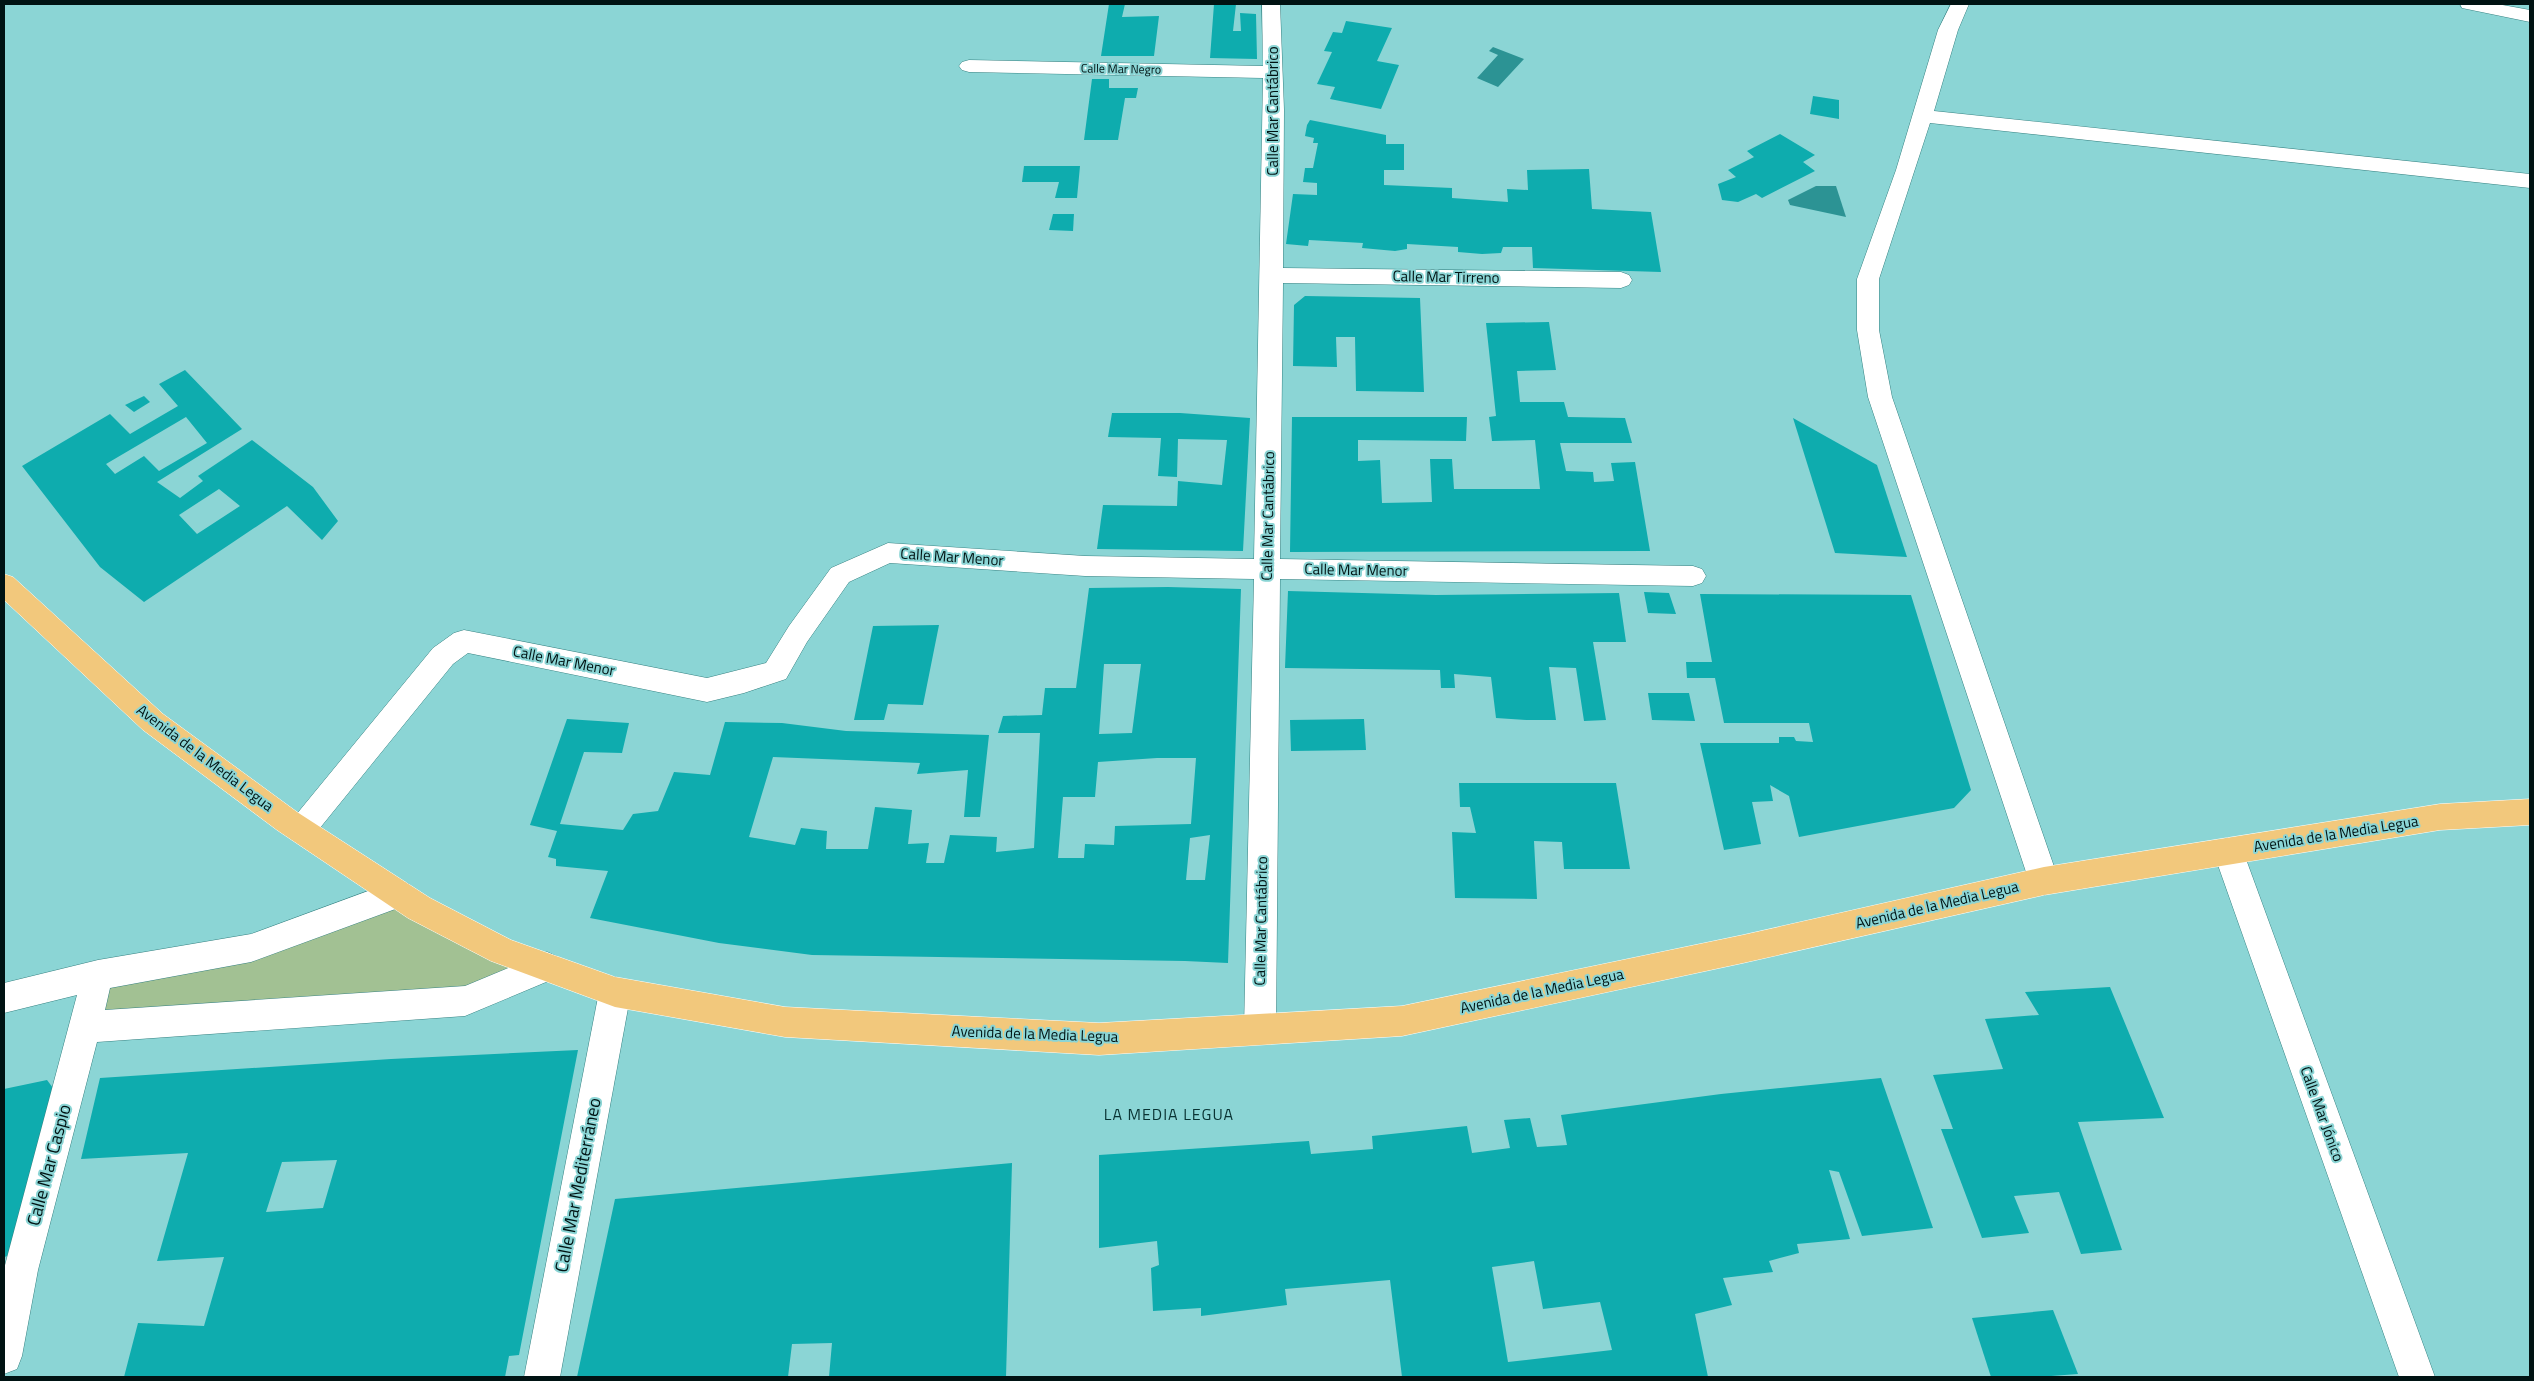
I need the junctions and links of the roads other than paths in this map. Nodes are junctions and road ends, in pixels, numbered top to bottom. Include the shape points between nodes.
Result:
1 (1271, 4) edge
2 (1960, 4) edge
3 (2470, 4) edge
4 (2530, 16) edge
5 (969, 66) dead end
6 (1273, 72) junction
7 (1923, 116) junction
8 (2530, 181) edge
9 (1272, 275) junction
10 (1621, 280) dead end
11 (1267, 569) junction
12 (1693, 576) dead end
13 (4, 584) edge
14 (2530, 812) edge
15 (301, 830) junction
16 (2228, 851) junction
17 (2044, 881) junction
18 (398, 894) junction
19 (547, 967) junction
20 (98, 975) junction
21 (615, 992) junction
22 (4, 998) edge
23 (85, 1027) junction
24 (1260, 1029) junction
25 (4, 1356) edge
26 (542, 1377) edge
27 (2417, 1377) edge

1 - 6 street, Calle Mar Cantábrico
2 - 7 street via 1948,30
3 - 4 street
5 - 6 street, Calle Mar Negro
6 - 9 street, Calle Mar Cantábrico
7 - 8 street
7 - 17 street via 1868,279 1868,330 1880,397
9 - 10 street, Calle Mar Tirreno
9 - 11 street, Calle Mar Cantábrico
11 - 12 street, Calle Mar Menor
11 - 15 street, Calle Mar Menor via 1085,566 888,553 840,575 776,671 707,690 464,641 443,656
11 - 24 street, Calle Mar Cantábrico
13 - 15 main road, Avenida de la Media Legua via 153,722
14 - 16 main road, Avenida de la Media Legua via 2440,817
15 - 18 main road, Avenida de la Media Legua
16 - 17 main road, Avenida de la Media Legua
16 - 27 street, Calle Mar Jónico
17 - 24 main road, Avenida de la Media Legua via 1402,1021
18 - 19 main road, Avenida de la Media Legua via 502,951
18 - 20 street via 251,948
19 - 21 main road, Avenida de la Media Legua
19 - 23 street via 465,1001
20 - 22 street
20 - 23 street, Calle Mar Caspio
21 - 24 main road, Avenida de la Media Legua via 785,1022 1098,1039
21 - 26 street, Calle Mar Mediterráneo
23 - 25 street, Calle Mar Caspio via 21,1270

